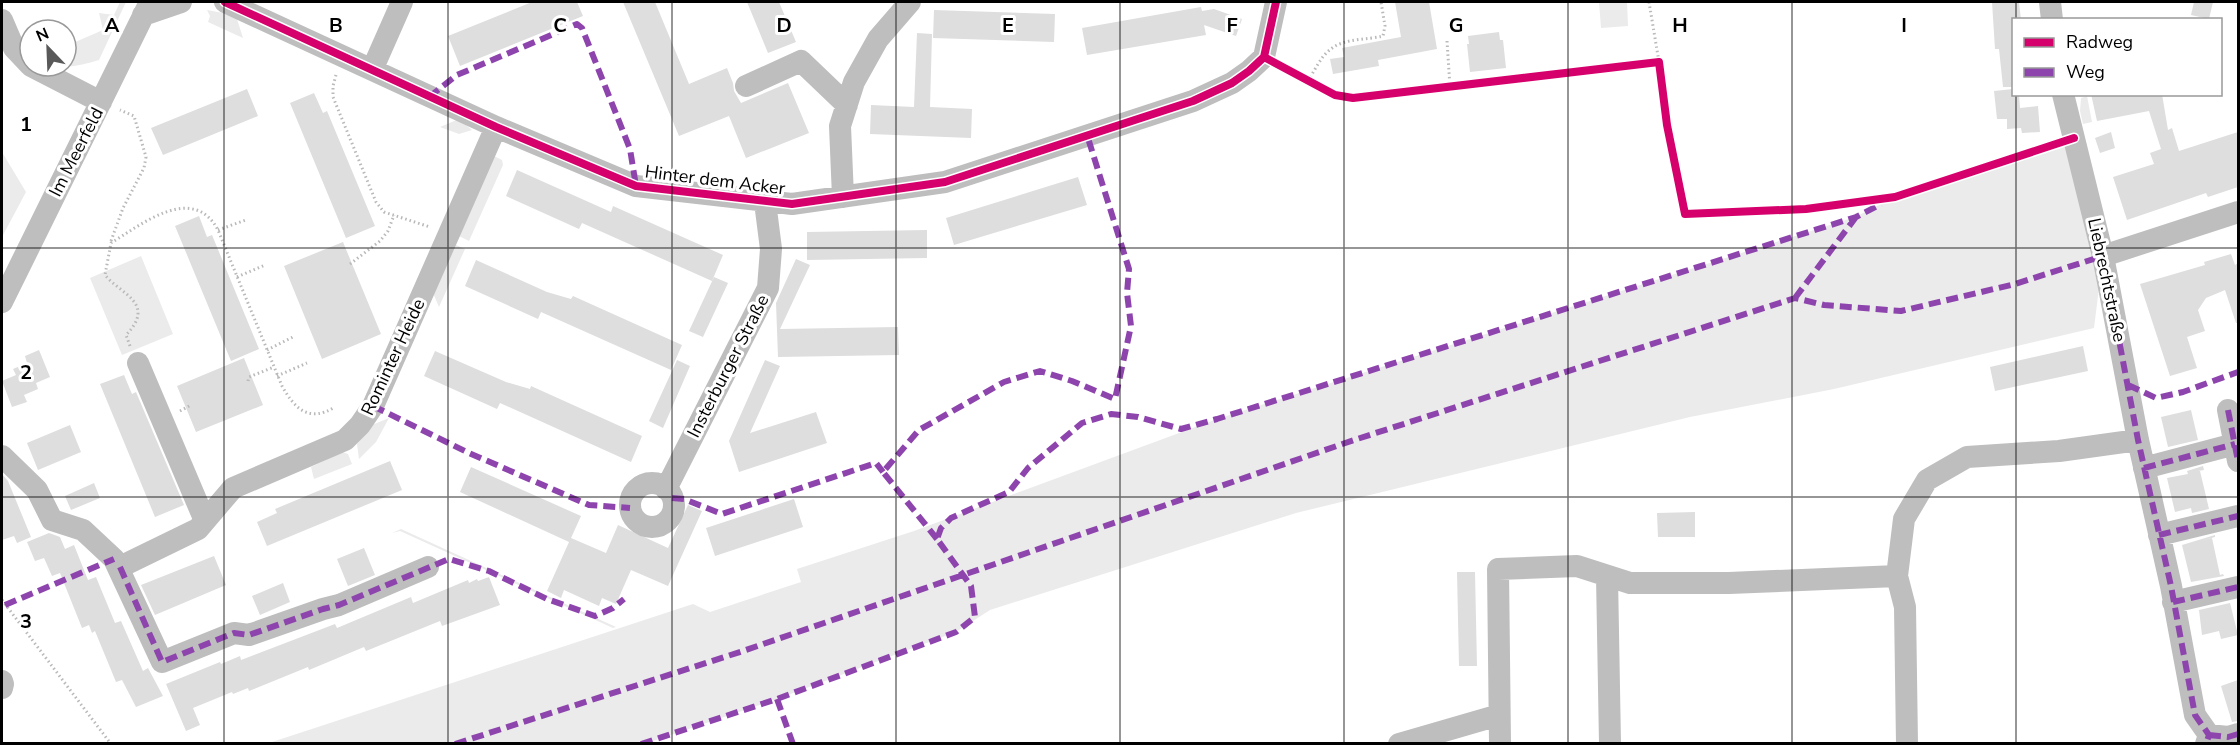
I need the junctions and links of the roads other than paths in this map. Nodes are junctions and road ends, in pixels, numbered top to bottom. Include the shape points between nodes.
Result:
1 (181, 2) edge
2 (225, 2) edge
3 (402, 2) edge
4 (910, 2) edge
5 (1276, 2) edge
6 (2050, 2) edge
7 (146, 8) edge
8 (2052, 18) edge
9 (2, 20) edge
10 (18, 52) edge
11 (372, 70) junction
12 (54, 78) edge
13 (746, 86) dead end
14 (2063, 96) edge
15 (101, 102) junction
16 (847, 105) junction
17 (496, 127) junction
18 (843, 197) junction
19 (765, 202) junction
20 (2238, 212) edge
21 (2103, 256) junction
22 (2, 302) edge
23 (138, 363) road end
24 (2228, 410) dead end
25 (2138, 440) junction
26 (2236, 453) edge
27 (2, 456) edge
28 (2144, 468) junction
29 (666, 489) dead end
30 (2238, 516) edge
31 (205, 521) junction
32 (2159, 535) junction
33 (120, 567) junction
34 (428, 567) dead end
35 (1607, 576) junction
36 (1897, 576) junction
37 (2238, 587) edge
38 (2173, 602) junction
39 (2, 681) edge
40 (2, 688) edge
41 (1500, 715) junction
42 (2238, 734) edge
43 (2208, 739) edge
44 (1399, 744) edge
45 (1500, 744) edge
46 (1610, 744) edge
47 (1907, 744) edge

1 - 7 street
2 - 11 street, Hinter dem Acker
3 - 11 street
4 - 16 street via 878,39 854,82
5 - 18 street, Hinter dem Acker via 1264,57 1232,83 1193,101 945,182
6 - 8 street
7 - 15 street, Im Meerfeld
9 - 10 street
11 - 17 street, Hinter dem Acker
12 - 15 street
13 - 16 street via 801,61
14 - 21 street, Liebrechtstraße
15 - 22 street, Im Meerfeld
16 - 18 street via 840,126
17 - 19 street, Hinter dem Acker via 636,186
17 - 31 street, Rominter Heide via 373,406 360,425 345,440 233,488
18 - 19 street, Hinter dem Acker via 792,204
19 - 29 street, Insterburger Straße via 771,249 768,288
20 - 21 street
21 - 25 street, Liebrechtstraße
23 - 31 street
24 - 26 street
25 - 28 street, Liebrechtstraße
25 - 36 street via 2059,451 1967,457 1927,480 1904,519
26 - 28 street
27 - 33 street via 37,490 52,520 83,530
28 - 32 street, Liebrechtstraße
30 - 32 street
31 - 33 street, Rominter Heide via 198,529
32 - 38 street, Liebrechtstraße
33 - 34 street via 162,662 234,633 249,635 339,605
35 - 36 street via 1630,583 1729,583
35 - 41 street via 1577,566 1498,569
35 - 46 street
36 - 47 street via 1905,607
37 - 38 street
38 - 43 street, Liebrechtstraße via 2195,715
39 - 40 street
41 - 44 street
41 - 45 street
42 - 43 street

